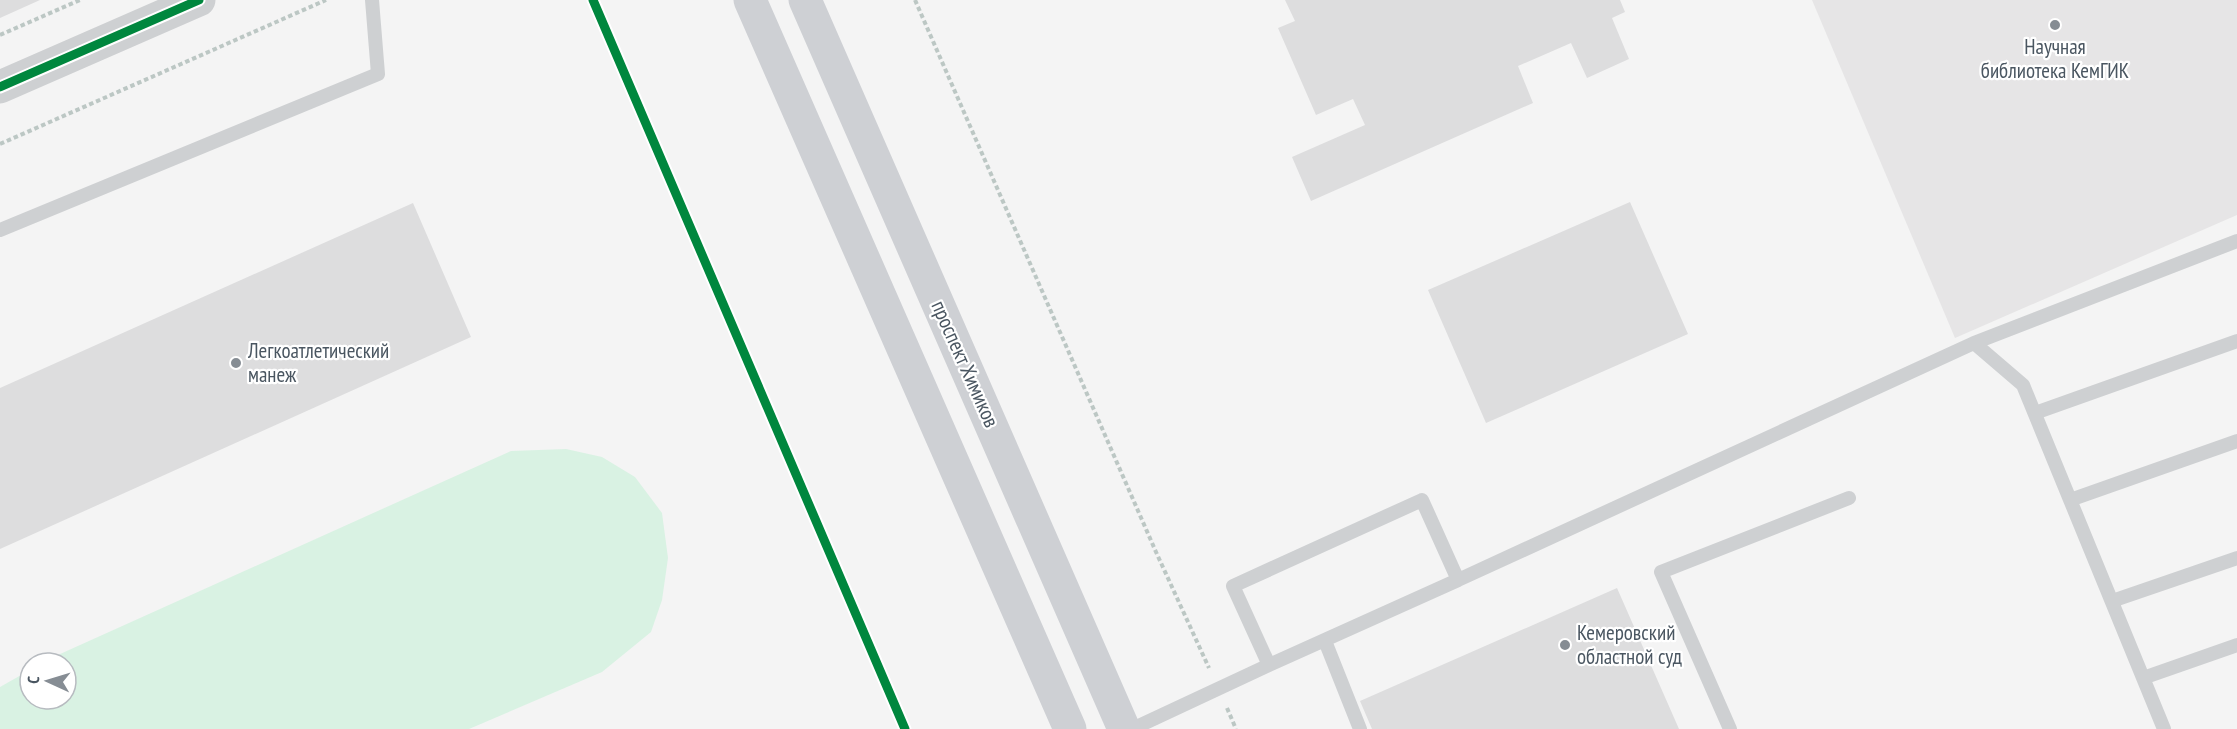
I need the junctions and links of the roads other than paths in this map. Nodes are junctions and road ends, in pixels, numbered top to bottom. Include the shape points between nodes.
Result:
1 (199, 0) edge
2 (372, 0) edge
3 (750, 0) edge
4 (805, 0) edge
5 (158, 8) edge
6 (0, 87) edge
7 (0, 230) edge
8 (2237, 241) edge
9 (2237, 341) edge
10 (1974, 343) junction
11 (2035, 413) junction
12 (2237, 441) edge
13 (1849, 498) dead end
14 (2070, 500) junction
15 (2237, 558) edge
16 (1458, 580) junction
17 (2112, 601) junction
18 (1325, 641) junction
19 (2237, 645) edge
20 (1269, 665) junction
21 (2143, 678) junction
22 (1070, 729) edge
23 (1124, 729) edge
24 (1132, 729) edge
25 (1360, 729) edge
26 (1730, 729) edge
27 (2164, 729) edge

1 - 5 street
2 - 7 lane via 378,74
3 - 22 main road
4 - 23 main road, проспект Химиков
5 - 6 street
8 - 10 lane
9 - 11 lane
10 - 11 lane via 2023,385
10 - 16 lane
11 - 14 lane
12 - 14 lane
13 - 26 lane via 1661,572
14 - 17 lane
15 - 17 lane
16 - 18 lane
16 - 20 lane via 1422,500 1233,586
17 - 21 lane
18 - 20 lane
18 - 25 lane
19 - 21 lane
20 - 24 lane
21 - 27 lane

